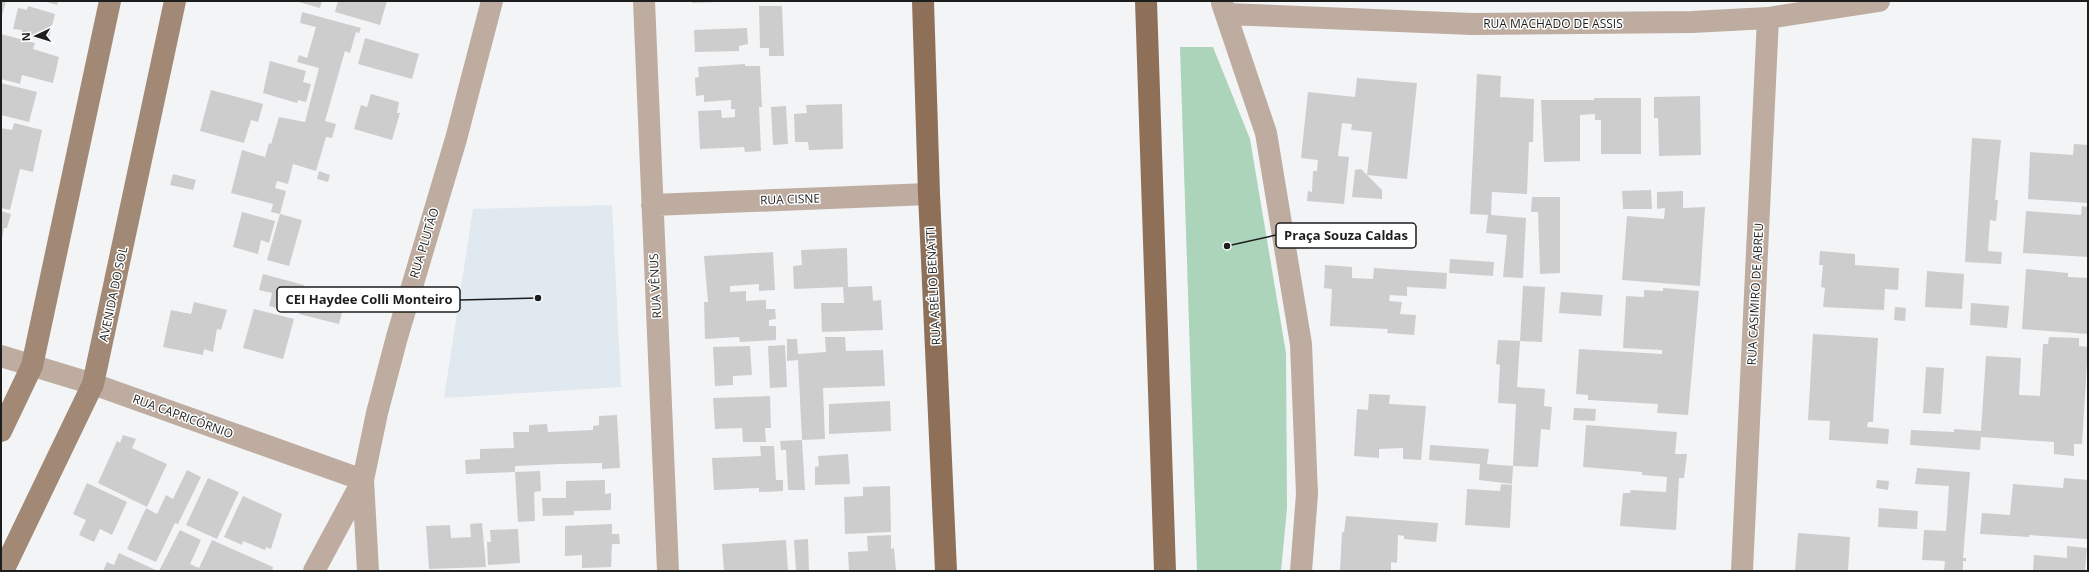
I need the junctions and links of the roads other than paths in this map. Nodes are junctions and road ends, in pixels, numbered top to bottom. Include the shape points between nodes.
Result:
1 (110, 1) edge
2 (175, 1) edge
3 (492, 1) edge
4 (644, 1) edge
5 (923, 1) edge
6 (1146, 1) edge
7 (1879, 1) edge
8 (1224, 8) edge
9 (1768, 18) junction
10 (929, 194) junction
11 (652, 205) junction
12 (1, 356) edge
13 (32, 366) junction
14 (94, 384) junction
15 (1, 431) edge
16 (363, 480) junction
17 (3, 571) edge
18 (314, 571) edge
19 (368, 571) edge
20 (668, 571) edge
21 (946, 571) edge
22 (1165, 571) edge
23 (1301, 571) edge
24 (1742, 571) edge

1 - 13 street
2 - 14 street, AVENIDA DO SOL
3 - 16 street, RUA PLUTÃO via 456,139 397,337
4 - 11 street, RUA VÊNUS
5 - 10 main road, RUA ABÉLIO BENATTI
6 - 22 main road
7 - 9 street, RUA MACHADO DE ASSIS
8 - 9 street, RUA MACHADO DE ASSIS via 1472,24 1692,22
8 - 23 street via 1266,133 1302,344 1307,494
9 - 24 street, RUA CASIMIRO DE ABREU
10 - 11 street, RUA CISNE
10 - 21 main road, RUA ABÉLIO BENATTI
11 - 20 street, RUA VÊNUS
12 - 13 street, RUA CAPRICÓRNIO
13 - 14 street, RUA CAPRICÓRNIO
13 - 15 street
14 - 16 street, RUA CAPRICÓRNIO
14 - 17 street, AVENIDA DO SOL
16 - 18 street, RUA PLUTÃO
16 - 19 street

